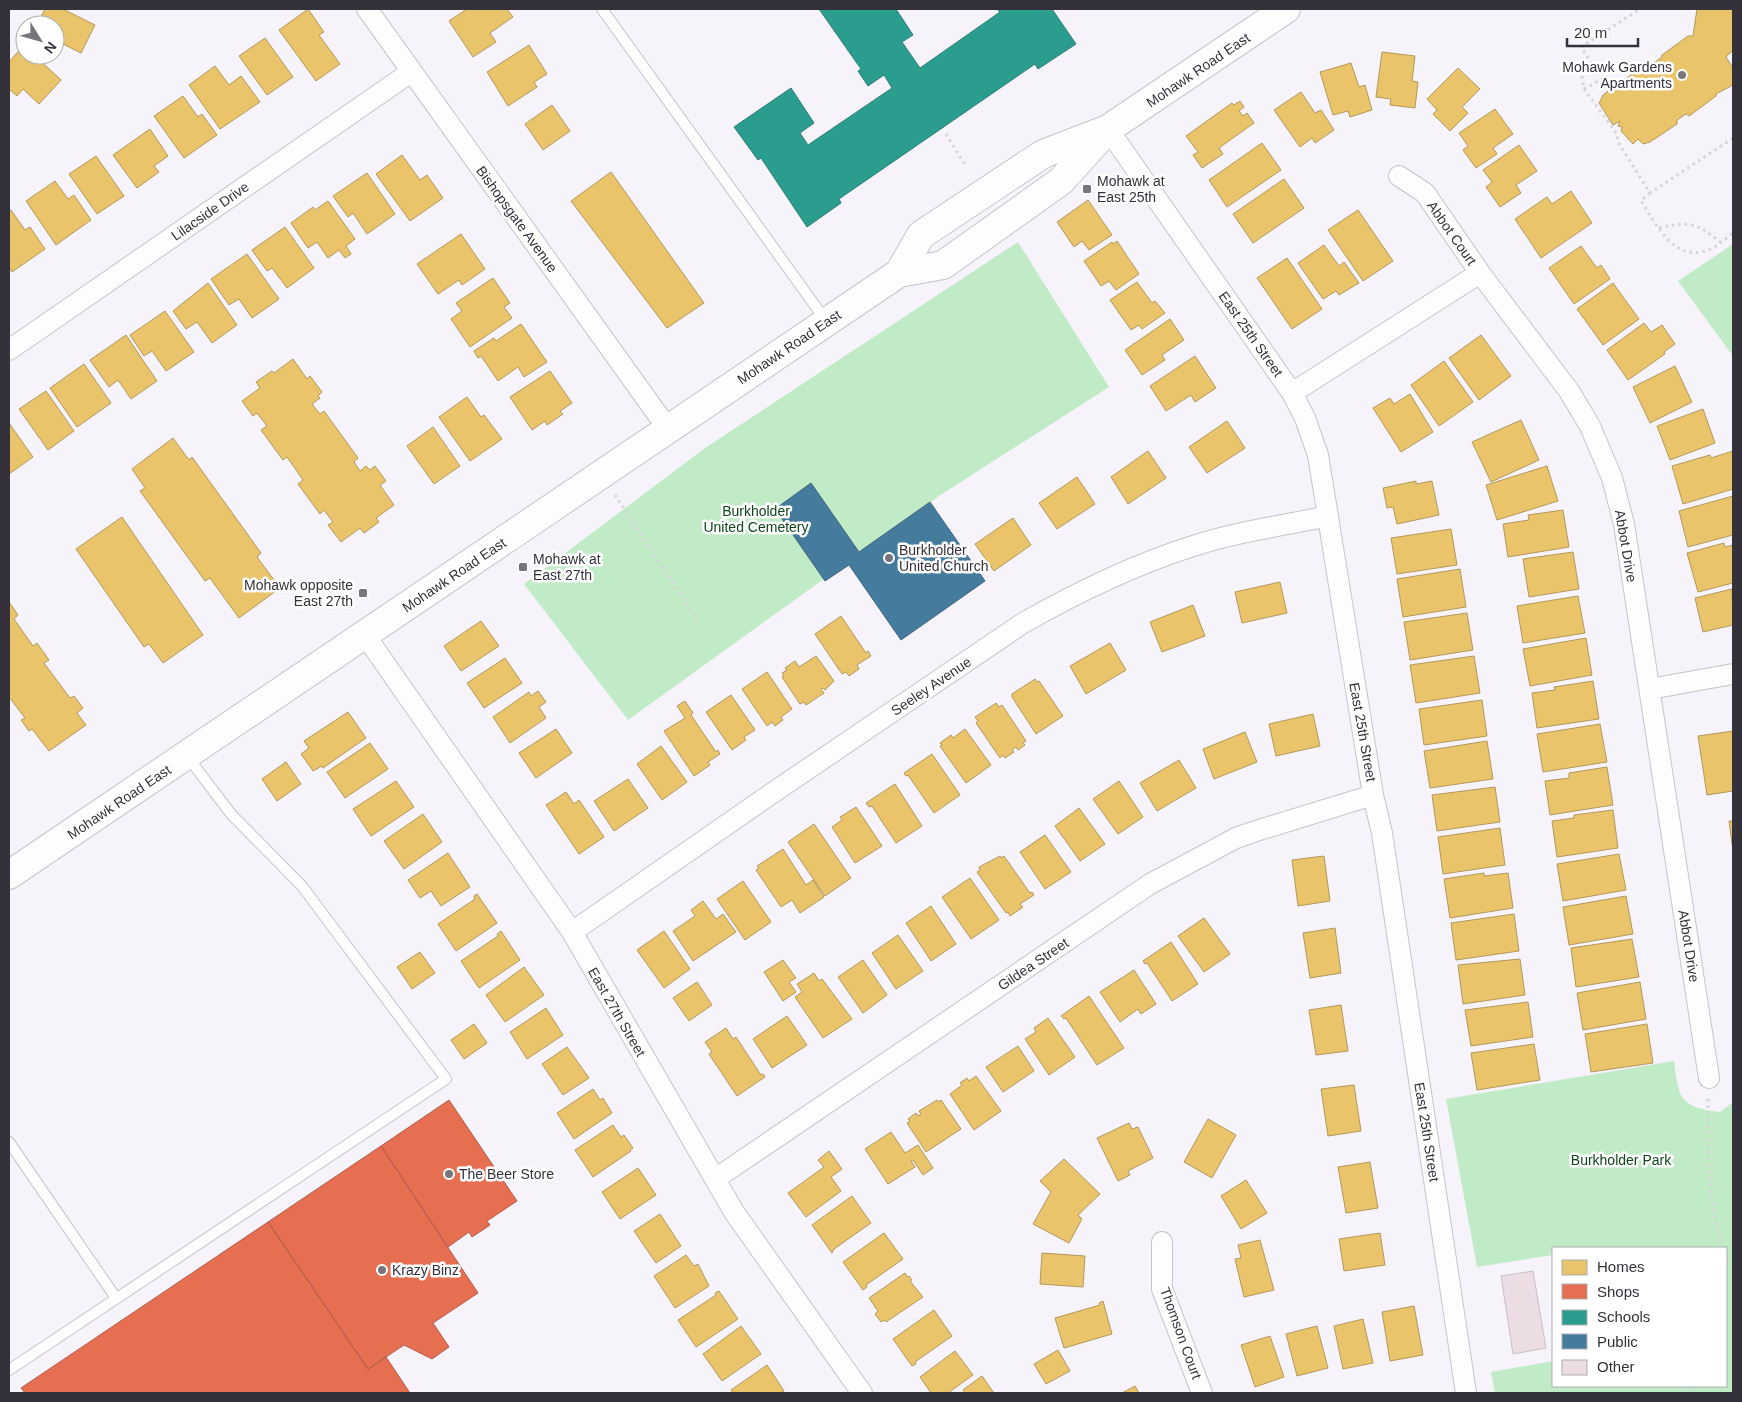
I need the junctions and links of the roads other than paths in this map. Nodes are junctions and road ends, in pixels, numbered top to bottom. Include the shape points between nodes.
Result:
1 (367, 9) edge
2 (602, 9) edge
3 (1286, 9) edge
4 (412, 72) junction
5 (1108, 129) junction
6 (1399, 176) dead end
7 (1480, 273) junction
8 (899, 274) junction
9 (827, 322) junction
10 (9, 350) edge
11 (1292, 393) junction
12 (668, 429) junction
13 (1328, 516) junction
14 (365, 635) junction
15 (1733, 674) edge
16 (1650, 689) junction
17 (187, 756) junction
18 (1374, 795) junction
19 (9, 875) edge
20 (572, 932) junction
21 (1709, 1078) road end
22 (9, 1142) edge
23 (714, 1179) junction
24 (1162, 1242) dead end
25 (116, 1298) junction
26 (9, 1370) edge
27 (862, 1393) edge
28 (1202, 1393) edge
29 (1466, 1393) edge

1 - 4 street, Bishopsgate Avenue
2 - 9 lane
3 - 5 main road, Mohawk Road East
4 - 10 street, Lilacside Drive
4 - 12 street, Bishopsgate Avenue
5 - 8 main road, Mohawk Road East via 1061,182 943,266
5 - 8 main road, Mohawk Road East via 1043,154 921,235
5 - 11 street, East 25th Street
6 - 7 street, Abbot Court via 1425,194
7 - 11 street
7 - 16 street, Abbot Drive via 1569,392 1590,426 1612,478 1624,524
8 - 9 main road, Mohawk Road East
9 - 12 main road, Mohawk Road East
11 - 13 street, East 25th Street via 1318,455
12 - 14 main road, Mohawk Road East
13 - 18 street, East 25th Street
13 - 20 street, Seeley Avenue via 1192,546 1140,565 1064,600 1023,623
14 - 17 main road, Mohawk Road East
14 - 20 street, East 27th Street
15 - 16 street
16 - 21 street, Abbot Drive
17 - 19 main road, Mohawk Road East
17 - 25 lane via 231,814 302,886 446,1079
18 - 23 street, Gildea Street via 1249,833 1150,884
18 - 29 street, East 25th Street
20 - 23 street, East 27th Street
22 - 25 lane
23 - 27 street, East 27th Street
24 - 28 street, Thomson Court via 1162,1288
25 - 26 lane

